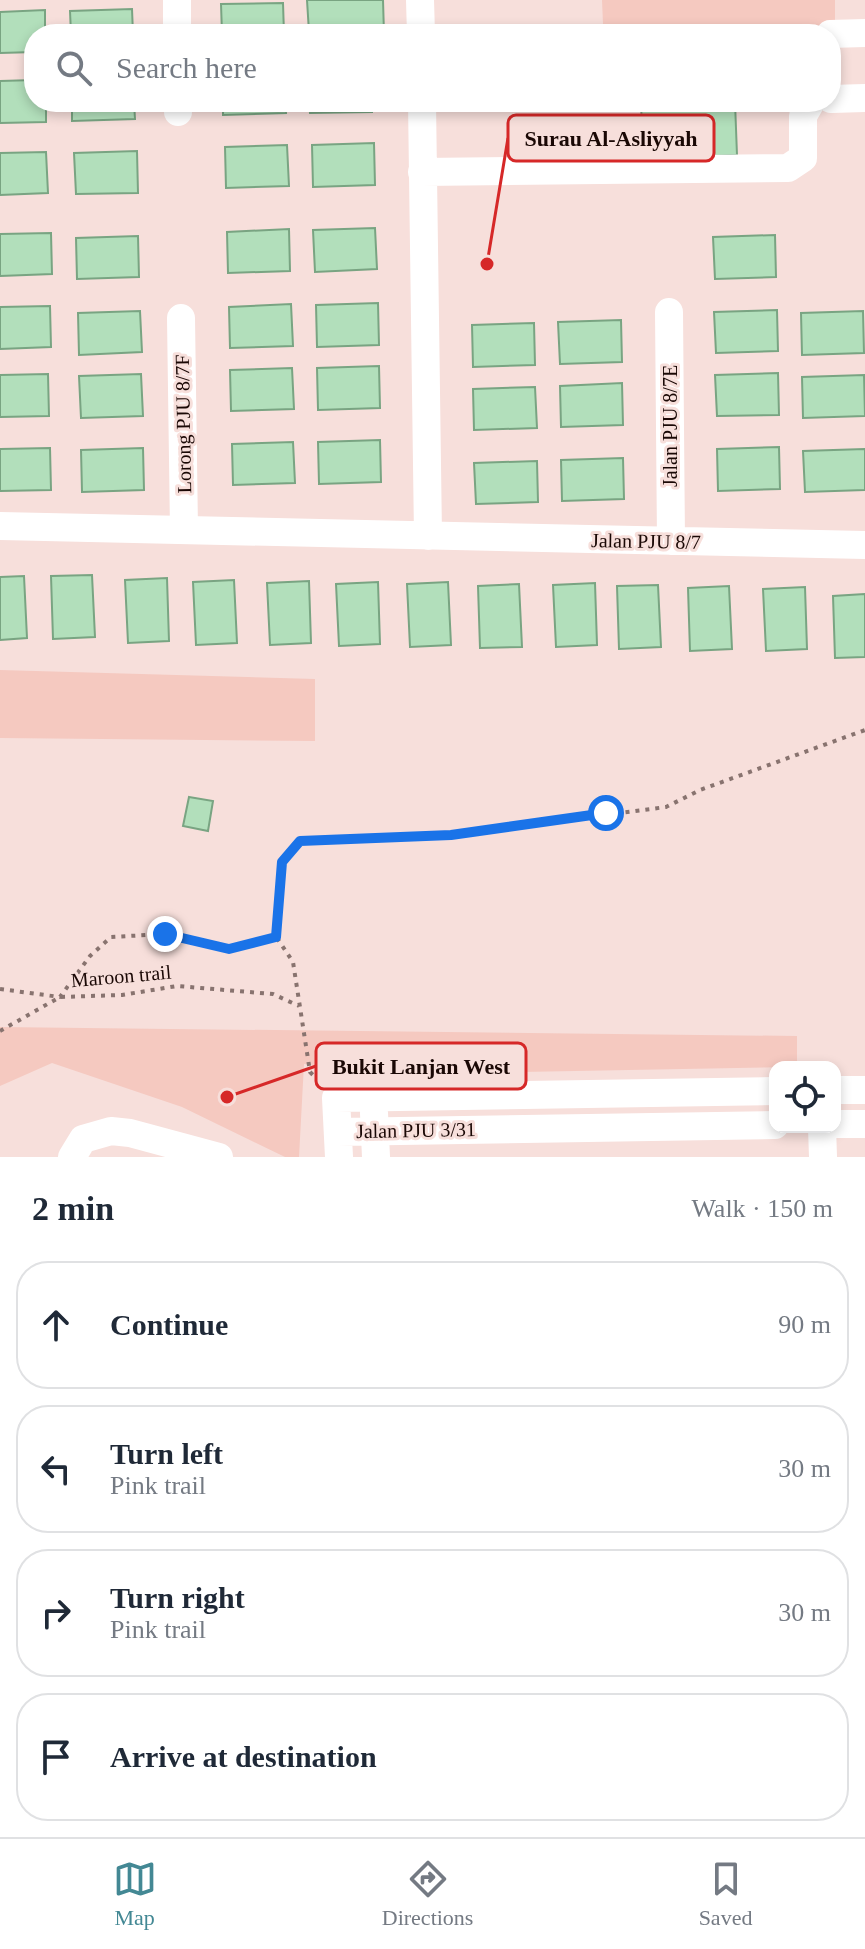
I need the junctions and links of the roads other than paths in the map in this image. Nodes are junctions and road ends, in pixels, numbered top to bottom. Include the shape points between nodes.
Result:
1 (177, 0) edge
2 (420, 0) edge
3 (177, 24) edge
4 (421, 24) edge
5 (865, 33) edge
6 (841, 34) edge
7 (865, 98) edge
8 (841, 99) edge
9 (422, 112) edge
10 (804, 112) edge
11 (422, 172) junction
12 (669, 312) dead end
13 (181, 318) dead end
14 (0, 526) edge
15 (184, 530) junction
16 (428, 536) junction
17 (671, 541) junction
18 (865, 545) edge
19 (841, 1090) edge
20 (865, 1090) edge
21 (769, 1091) edge
22 (373, 1096) junction
23 (841, 1124) edge
24 (865, 1124) edge
25 (769, 1125) edge
26 (822, 1133) edge
27 (338, 1144) edge
28 (376, 1144) edge
29 (72, 1157) edge
30 (219, 1157) edge
31 (823, 1157) edge

1 - 3 street
2 - 4 street
5 - 6 street
7 - 8 street
9 - 11 street
10 - 11 street via 803,158 788,168
11 - 16 street
12 - 17 street, Jalan PJU 8/7E
13 - 15 street, Lorong PJU 8/7F
14 - 15 street, Jalan PJU 8/7
15 - 16 street, Jalan PJU 8/7
16 - 17 street, Jalan PJU 8/7
17 - 18 street, Jalan PJU 8/7
19 - 20 street
21 - 22 street, Jalan PJU 3/31
22 - 27 street, Jalan PJU 3/31 via 336,1098
22 - 28 street
23 - 24 street
25 - 28 street, Jalan PJU 3/31
26 - 31 street
27 - 28 street, Jalan PJU 3/31
29 - 30 street via 83,1139 111,1131

